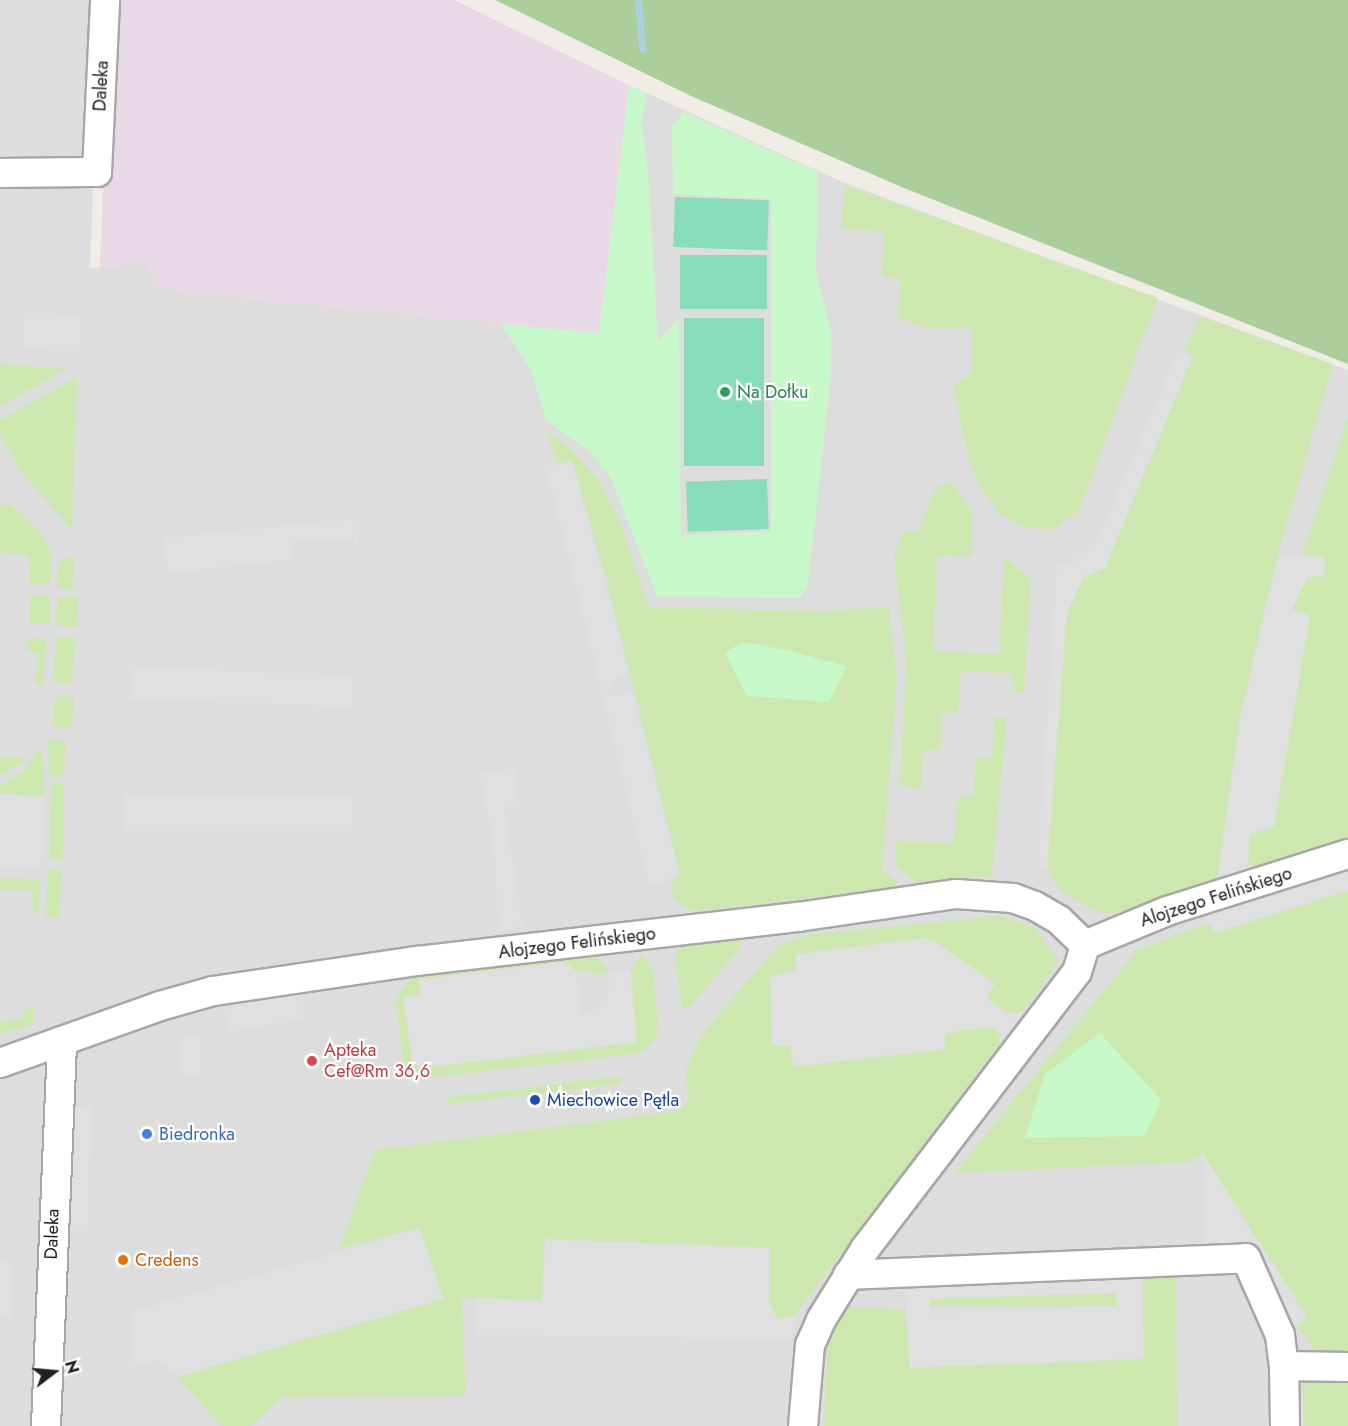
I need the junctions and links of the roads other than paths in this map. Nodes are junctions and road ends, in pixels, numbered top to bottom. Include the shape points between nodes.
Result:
1 (105, 0) edge
2 (0, 173) edge
3 (1348, 854) edge
4 (1085, 945) junction
5 (62, 1041) junction
6 (0, 1063) edge
7 (848, 1275) junction
8 (1284, 1366) junction
9 (1348, 1367) edge
10 (46, 1426) edge
11 (803, 1426) edge
12 (1285, 1426) edge

1 - 2 street, Daleka via 97,172
3 - 4 street, Alojzego Felińskiego via 1167,911
4 - 5 street, Alojzego Felińskiego via 1059,920 1035,906 1013,898 956,894 798,917 417,961 213,991
4 - 7 street via 1077,972
5 - 6 street, Alojzego Felińskiego
5 - 10 street, Daleka
7 - 8 street via 1246,1258 1280,1335
7 - 11 street via 810,1345
8 - 9 street
8 - 12 street

